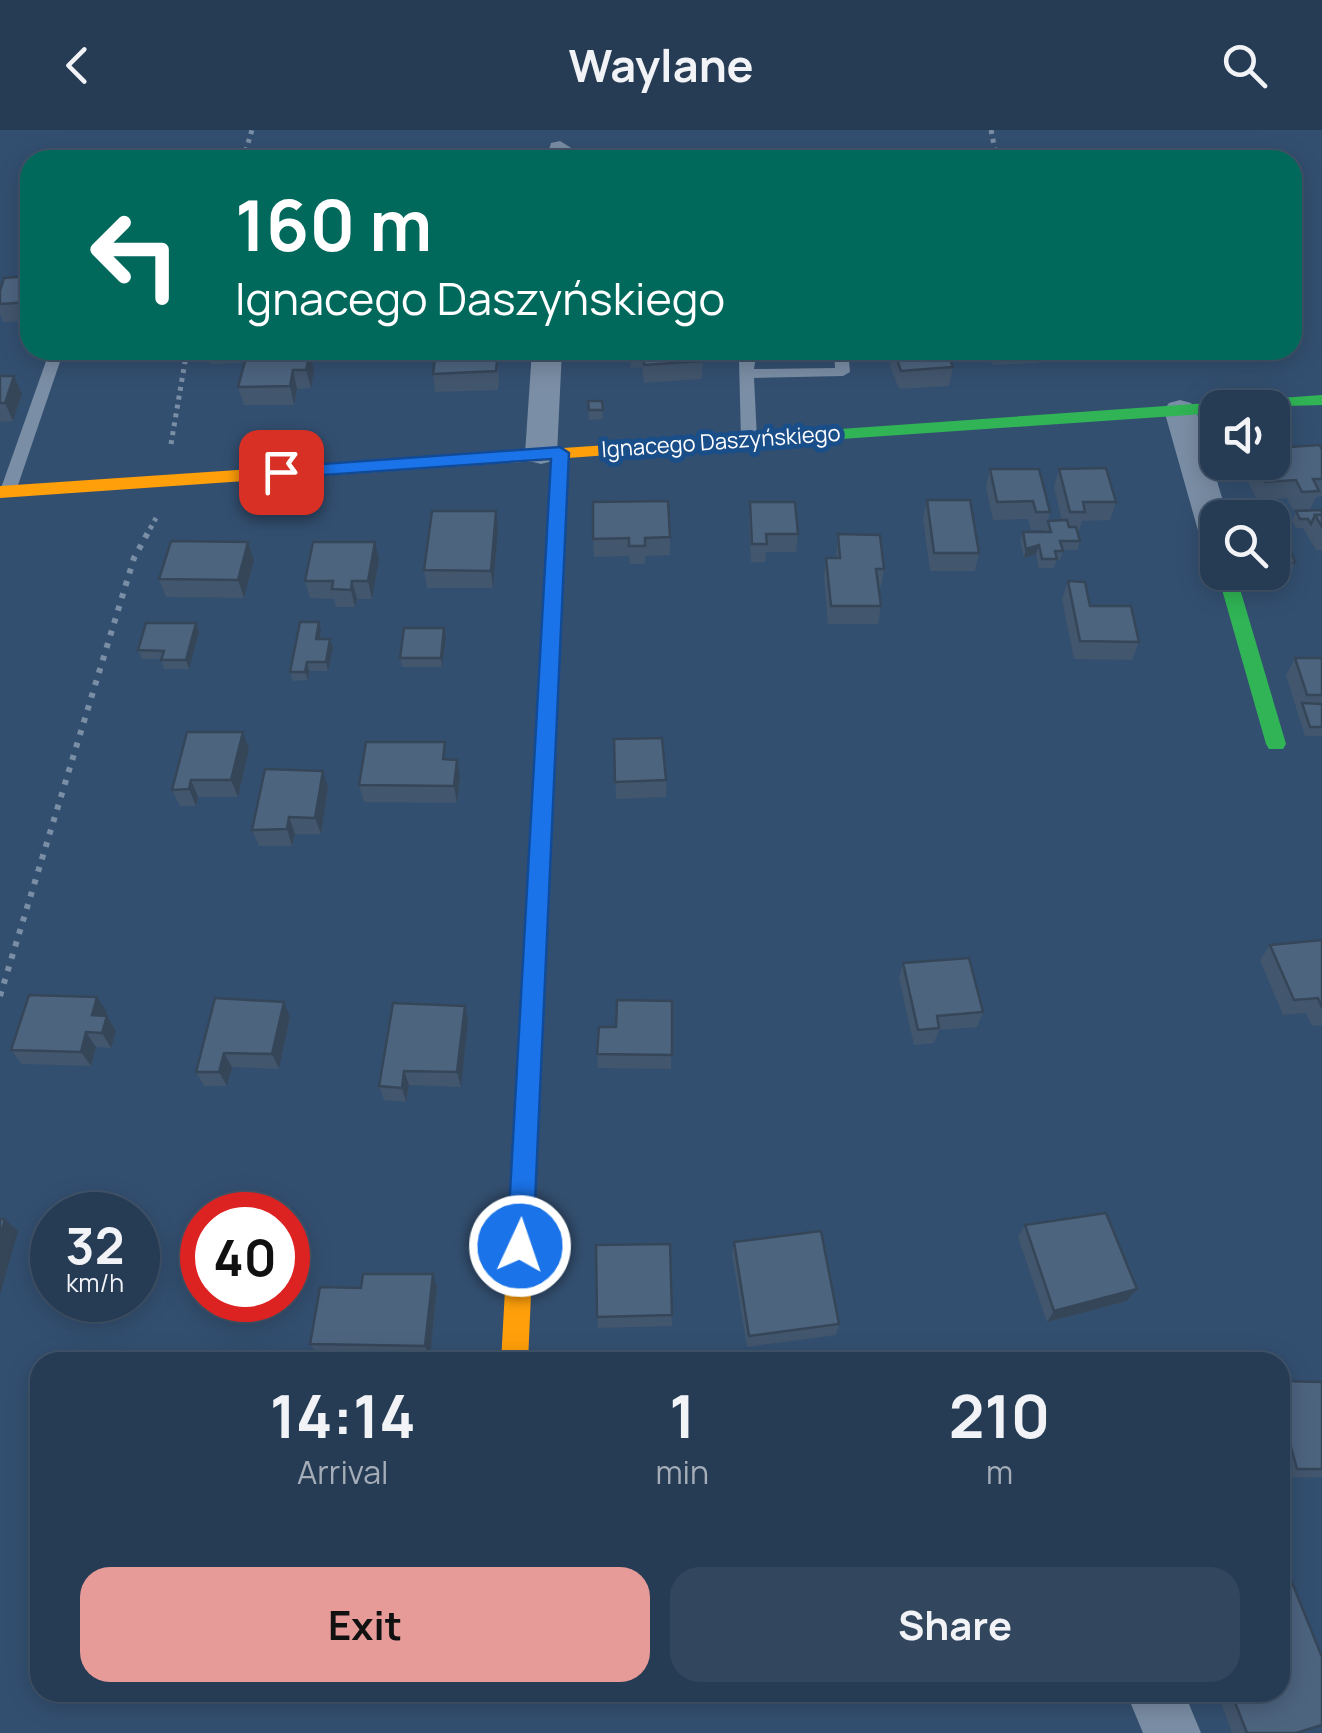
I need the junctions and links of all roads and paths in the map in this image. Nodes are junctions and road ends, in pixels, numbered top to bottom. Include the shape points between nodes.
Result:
1 (52, 360) edge
2 (184, 360) edge
3 (547, 360) edge
4 (748, 360) edge
5 (842, 360) edge
6 (746, 374) junction
7 (1322, 400) edge
8 (1180, 410) junction
9 (749, 440) junction
10 (551, 453) junction
11 (4, 492) edge
12 (165, 492) junction
13 (1206, 500) edge
14 (1231, 590) edge
15 (1276, 744) dead end
16 (0, 996) edge
17 (514, 1352) edge
18 (1159, 1702) edge
19 (1172, 1733) edge

1 - 11 lane
2 - 12 path
3 - 10 street
4 - 6 lane
5 - 6 lane via 843,372
6 - 9 lane
7 - 8 main road, Ignacego Daszyńskiego
8 - 9 main road, Ignacego Daszyńskiego
8 - 13 street
9 - 10 main road, Ignacego Daszyńskiego
10 - 12 main road, Ignacego Daszyńskiego
10 - 17 main road
11 - 12 main road, Ignacego Daszyńskiego
12 - 16 path via 134,558
14 - 15 main road
18 - 19 street

